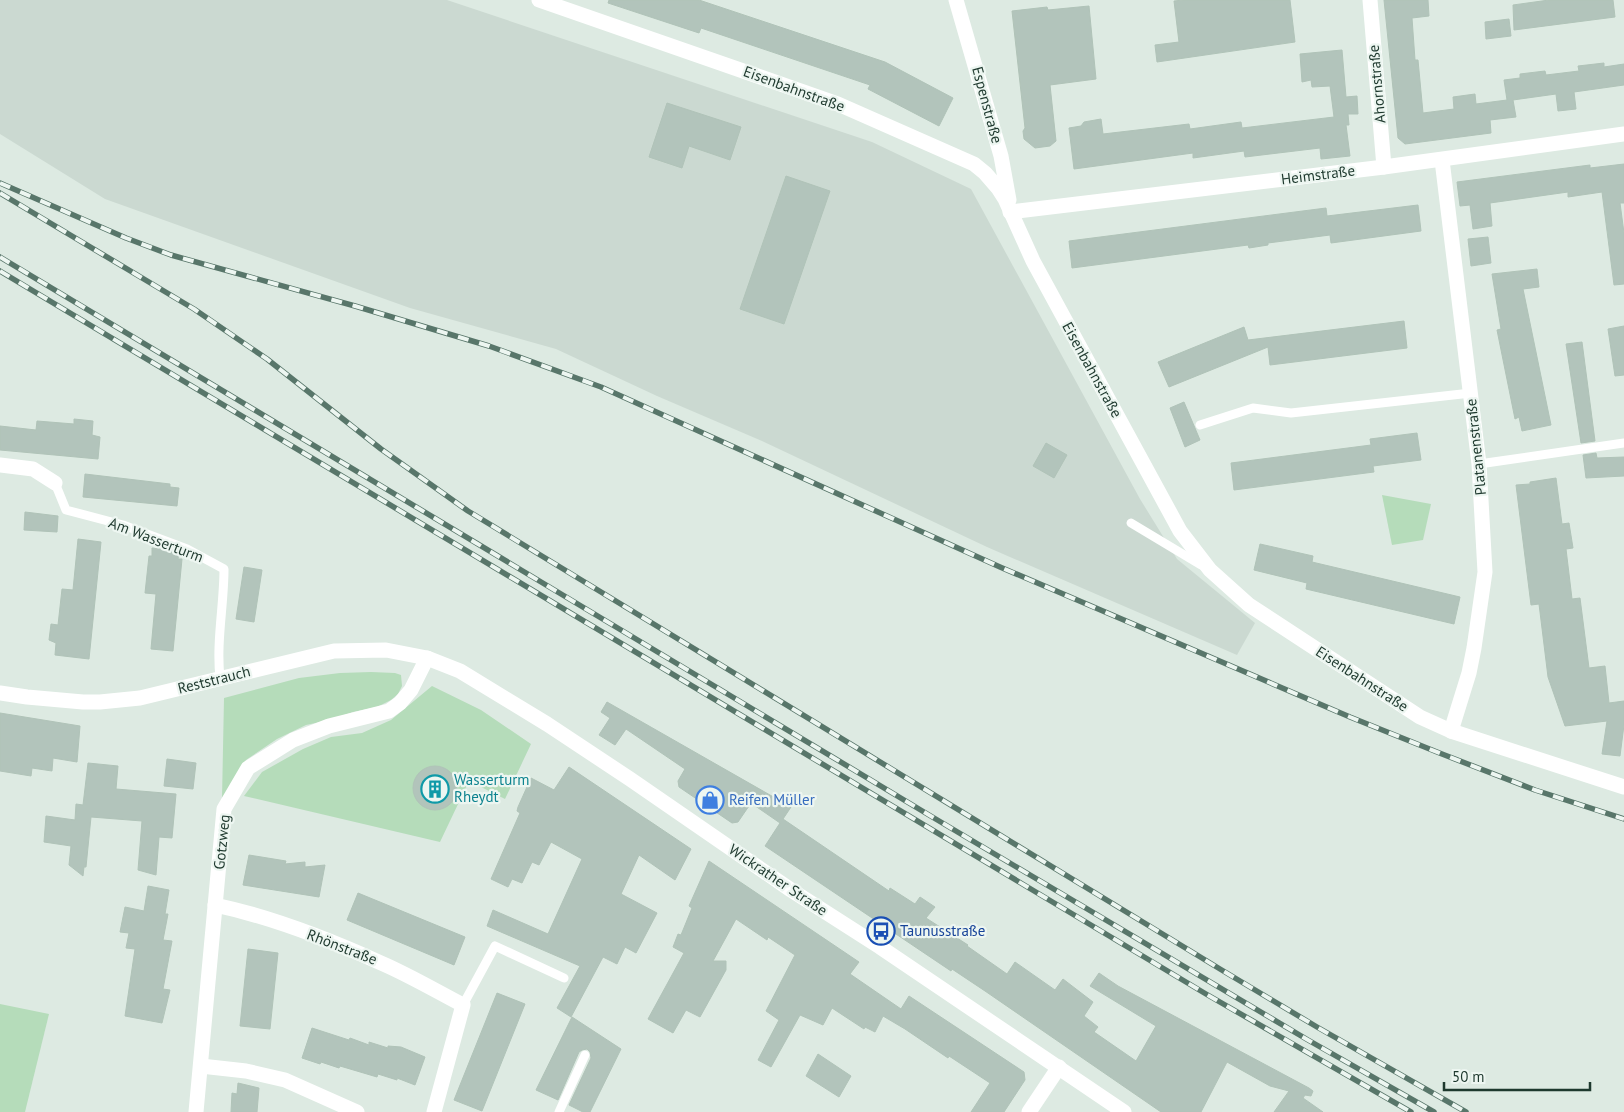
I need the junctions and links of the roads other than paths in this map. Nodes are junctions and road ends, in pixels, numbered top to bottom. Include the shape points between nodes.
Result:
1 (539, 0) edge
2 (956, 0) edge
3 (1370, 0) edge
4 (1624, 134) edge
5 (1442, 160) junction
6 (1384, 167) junction
7 (1010, 212) junction
8 (1471, 393) junction
9 (1200, 425) dead end
10 (1624, 443) edge
11 (1479, 464) junction
12 (0, 465) edge
13 (54, 483) joint
14 (1132, 523) dead end
15 (1210, 570) junction
16 (427, 658) junction
17 (220, 678) junction
18 (0, 693) edge
19 (1451, 731) junction
20 (1624, 787) edge
21 (215, 904) junction
22 (564, 978) dead end
23 (463, 1004) junction
24 (585, 1055) dead end
25 (201, 1066) junction
26 (1059, 1067) junction
27 (196, 1112) edge
28 (357, 1112) edge
29 (434, 1112) edge
30 (559, 1112) edge
31 (1029, 1112) edge
32 (1124, 1112) edge

1 - 7 street, Eisenbahnstraße via 838,104 974,164 998,188
2 - 7 street, Espenstraße via 1001,156
3 - 6 street, Ahornstraße
4 - 5 street, Heimstraße
5 - 6 street, Heimstraße
5 - 8 street, Platanenstraße
6 - 7 street, Heimstraße
7 - 15 street, Eisenbahnstraße via 1033,261 1180,531
8 - 9 lane via 1291,413 1253,408
8 - 11 street, Platanenstraße
10 - 11 lane
11 - 19 street, Platanenstraße via 1485,572 1469,673
12 - 13 street, Am Wasserturm via 34,468
13 - 17 lane, Am Wasserturm via 66,510 123,524 187,549 224,569 218,657
14 - 15 lane
15 - 19 street, Eisenbahnstraße via 1249,605 1420,716
16 - 17 street, Reststrauch via 386,650 334,651
16 - 21 street, Gotzweg via 412,690 389,711 329,726 293,740 248,768 224,810
16 - 26 street, Wickrather Straße via 460,671 547,724
17 - 18 street, Reststrauch via 140,698 100,702
19 - 20 street, Eisenbahnstraße
21 - 23 street, Rhönstraße via 250,913 373,960
21 - 25 street, Gotzweg
22 - 23 lane via 495,946
23 - 29 street
24 - 30 lane
25 - 27 street, Gotzweg
25 - 28 street via 285,1080
26 - 31 street
26 - 32 street, Wickrather Straße

